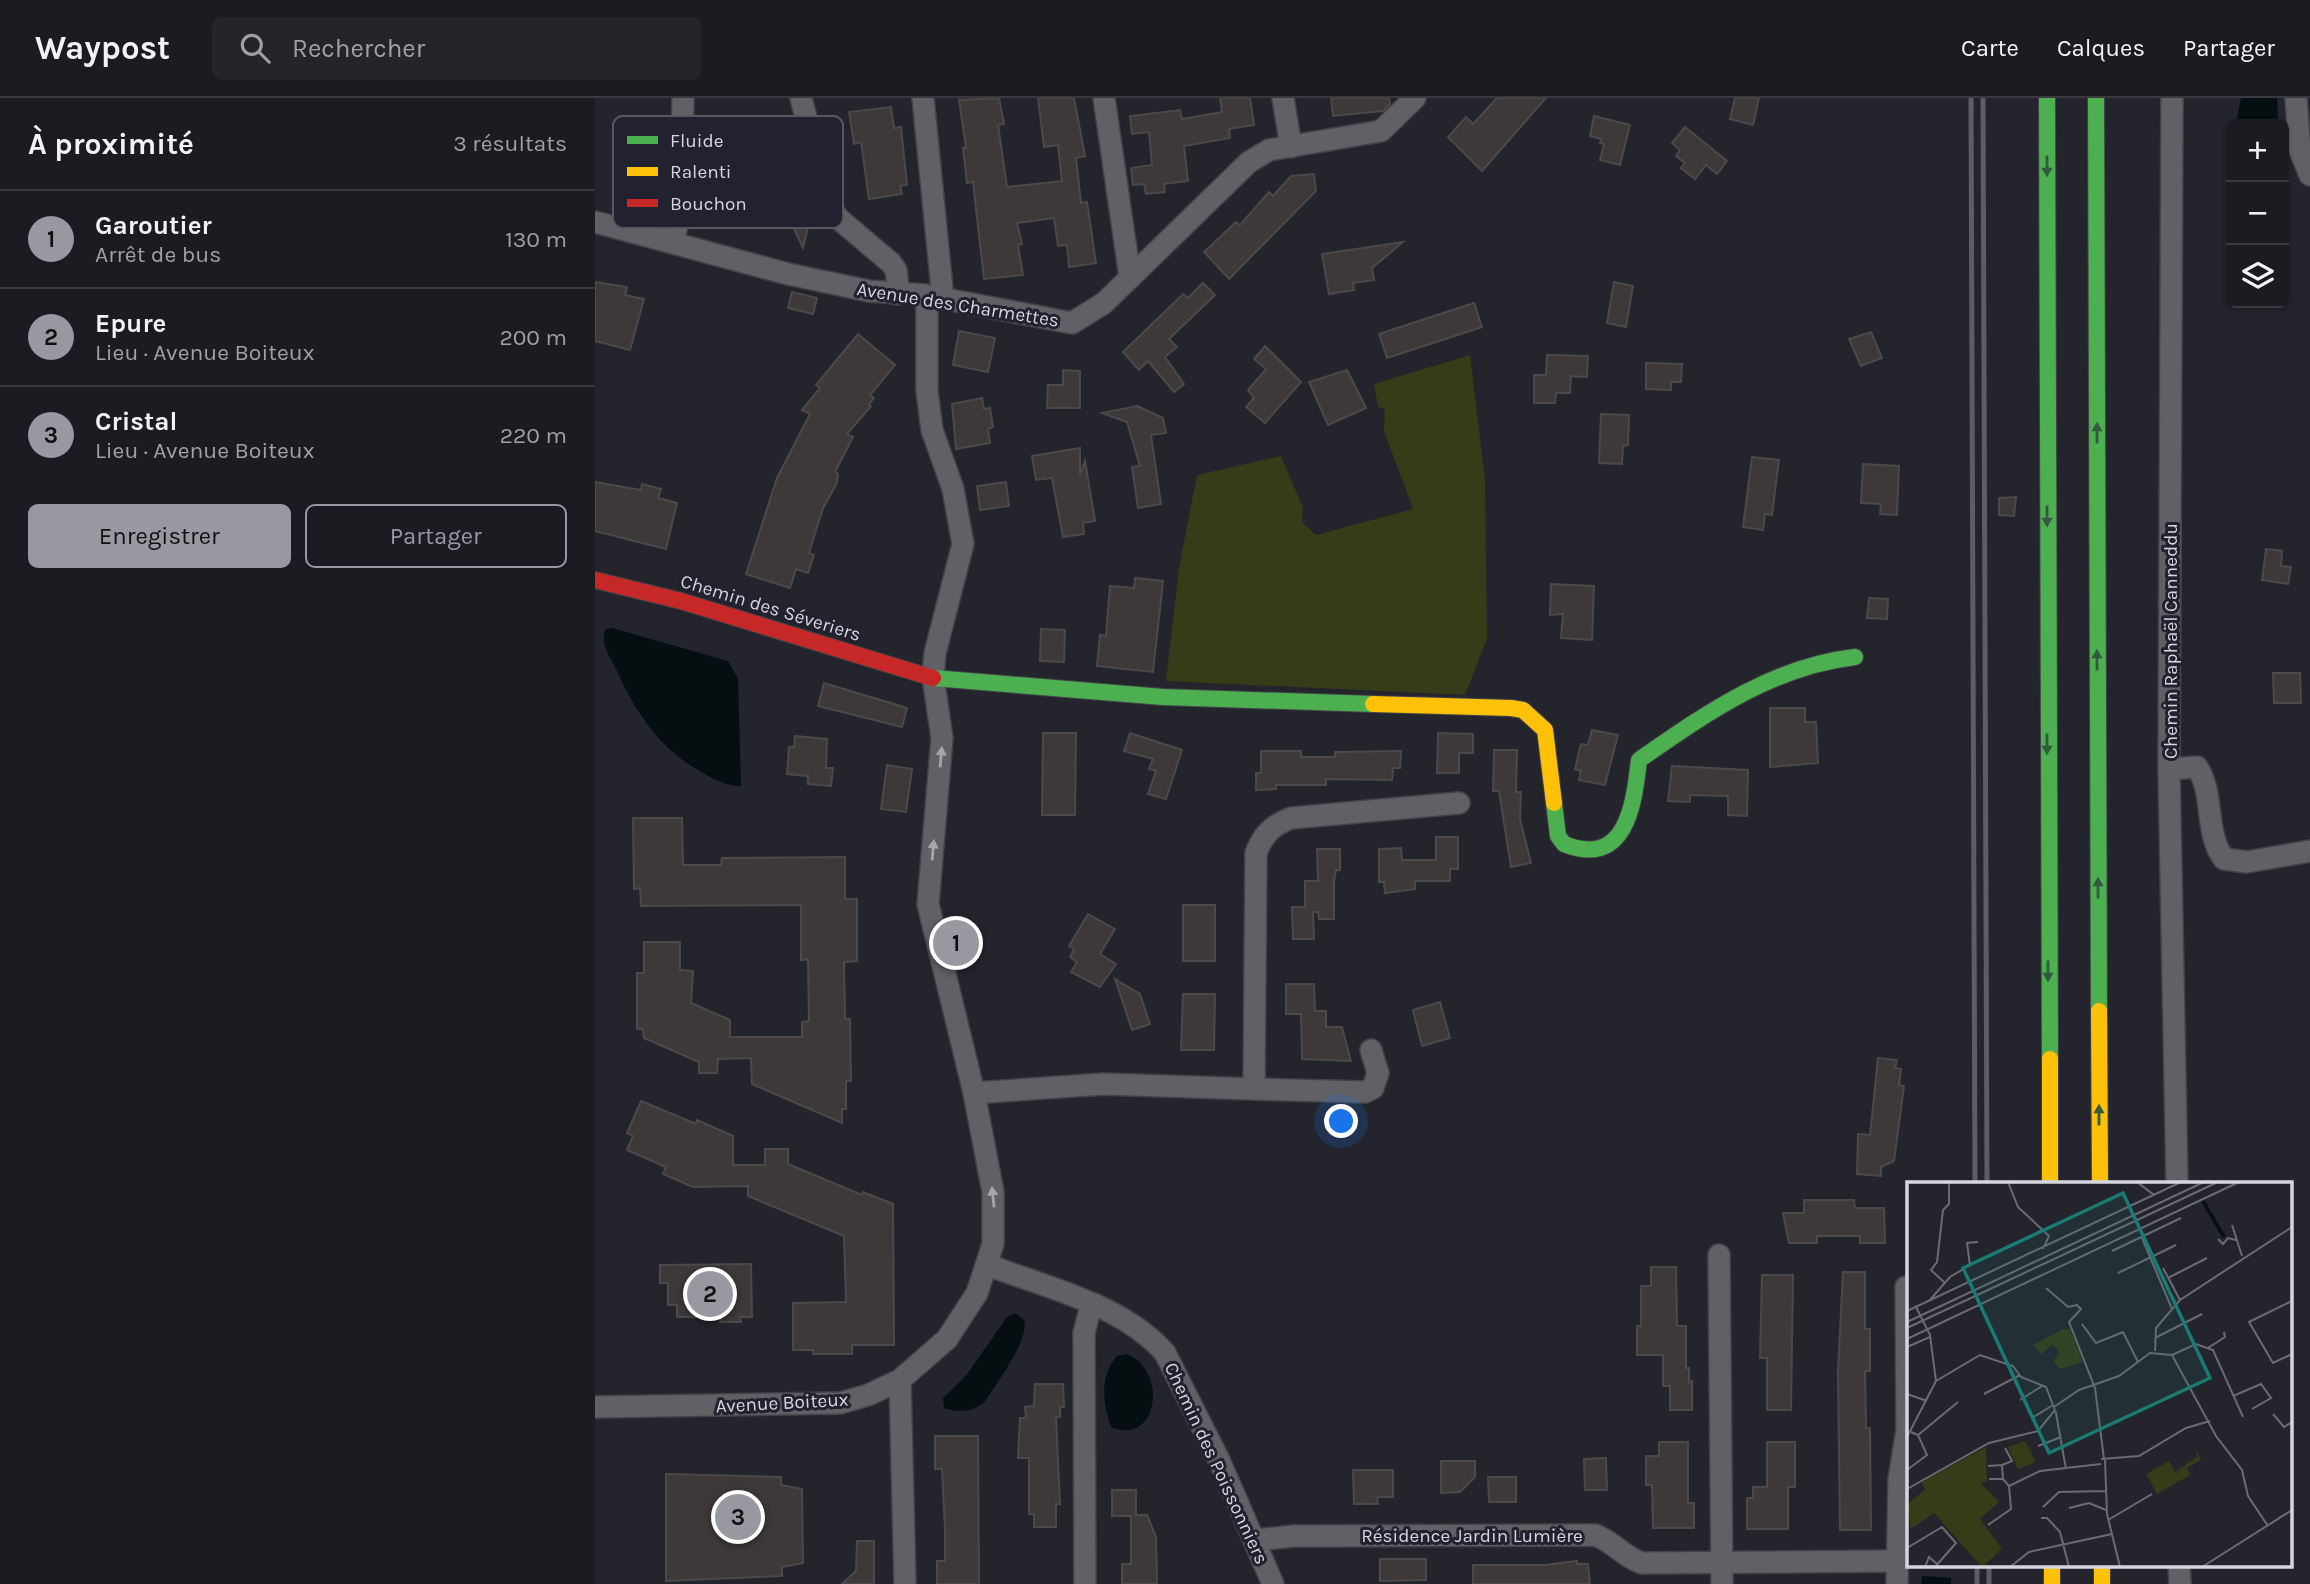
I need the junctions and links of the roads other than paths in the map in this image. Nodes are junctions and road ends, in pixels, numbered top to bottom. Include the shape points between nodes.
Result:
1 (683, 98) edge
2 (801, 98) edge
3 (923, 98) edge
4 (1104, 98) edge
5 (1283, 98) edge
6 (1415, 98) edge
7 (2047, 98) edge
8 (2096, 98) edge
9 (2172, 98) edge
10 (2296, 98) edge
11 (683, 116) edge
12 (806, 116) edge
13 (1291, 147) junction
14 (2310, 174) edge
15 (595, 222) edge
16 (843, 222) edge
17 (613, 227) edge
18 (617, 228) edge
19 (676, 228) edge
20 (672, 243) junction
21 (1130, 277) junction
22 (899, 294) junction
23 (934, 297) junction
24 (595, 580) edge
25 (1855, 657) dead end
26 (933, 677) junction
27 (2169, 769) junction
28 (1459, 803) dead end
29 (2310, 851) edge
30 (1371, 1051) dead end
31 (1254, 1089) junction
32 (974, 1093) junction
33 (2050, 1182) edge
34 (2100, 1182) edge
35 (2176, 1182) edge
36 (1719, 1255) dead end
37 (988, 1265) junction
38 (1906, 1287) dead end
39 (1091, 1305) junction
40 (900, 1380) junction
41 (595, 1407) edge
42 (1256, 1540) junction
43 (1897, 1561) junction
44 (1721, 1562) junction
45 (2052, 1566) edge
46 (2102, 1566) edge
47 (2179, 1566) edge
48 (905, 1584) edge
49 (1085, 1584) edge
50 (1273, 1584) edge
51 (1722, 1584) edge
52 (1897, 1584) edge
53 (2052, 1584) edge
54 (2102, 1584) edge
55 (2180, 1584) edge

1 - 11 street
2 - 12 street
3 - 23 street
4 - 21 street
5 - 13 street
6 - 13 street, Avenue des Charmettes via 1381,131
7 -> 33 main road
34 -> 8 main road
9 - 27 street, Chemin Raphaël Canneddu
10 - 14 street via 2300,151
13 - 21 street, Avenue des Charmettes via 1269,150 1249,162
15 - 17 street, Avenue des Charmettes
16 - 22 street via 891,263
18 - 20 street, Avenue des Charmettes
19 - 20 street
20 - 22 street, Avenue des Charmettes via 788,274
21 - 23 street, Avenue des Charmettes via 1104,303 1072,323
22 - 23 street, Avenue des Charmettes
23 - 26 street via 927,309 927,391 932,430 953,489 963,544
24 - 26 main road, Chemin des Séveriers via 681,601
25 - 26 main road, Chemin des Séveriers via 1814,662 1759,683 1639,761 1626,827 1612,842 1586,850 1564,844 1558,836 1545,730 1523,710 1163,697
32 -> 26 street via 929,904 942,738
27 - 29 street via 2197,767 2205,779 2214,840 2224,859 2247,862
27 - 35 street, Chemin Raphaël Canneddu
28 - 31 street via 1291,818 1260,841 1256,853
30 - 31 street via 1378,1073 1373,1088 1365,1092
31 - 32 street via 1103,1084
37 -> 32 street via 995,1206
36 - 44 street
37 - 39 street, Chemin des Poissonniers
37 - 40 street, Avenue Boiteux via 956,1328
38 - 43 street via 1907,1430 1899,1479
39 - 42 street, Chemin des Poissonniers via 1140,1328 1165,1353
39 - 49 street via 1084,1333
40 - 41 street, Avenue Boiteux via 840,1403
40 - 48 street
42 - 44 street, Résidence Jardin Lumière via 1595,1535 1641,1563
42 - 50 street, Chemin des Poissonniers
43 - 44 street, Résidence Jardin Lumière
43 - 52 street
44 - 51 street
45 - 53 main road
46 - 54 main road
47 - 55 street

